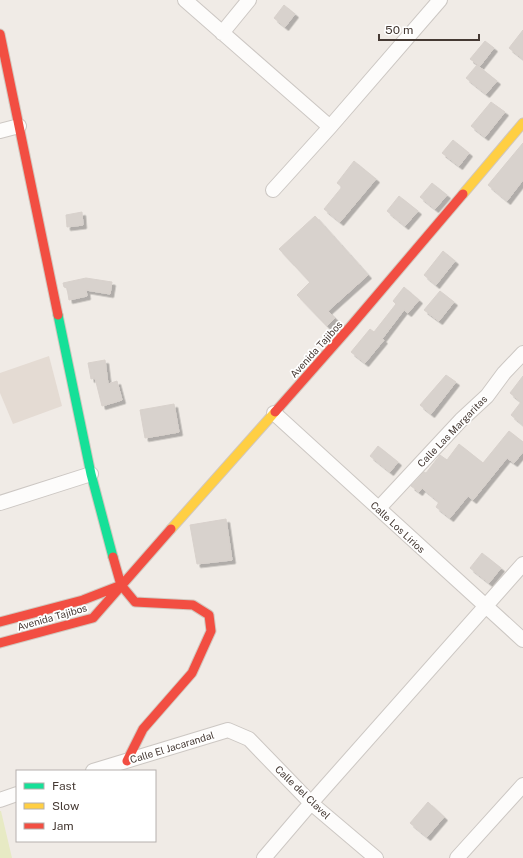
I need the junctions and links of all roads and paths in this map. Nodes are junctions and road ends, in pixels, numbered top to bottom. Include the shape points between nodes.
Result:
1 (186, 0) edge
2 (249, 0) edge
3 (440, 0) edge
4 (222, 33) junction
5 (0, 34) edge
6 (523, 123) edge
7 (20, 126) junction
8 (330, 127) junction
9 (0, 131) edge
10 (273, 190) dead end
11 (523, 353) edge
12 (274, 413) junction
13 (91, 474) junction
14 (0, 503) edge
15 (378, 508) junction
16 (523, 564) edge
17 (121, 585) junction
18 (486, 606) junction
19 (0, 622) edge
20 (523, 640) edge
21 (0, 643) edge
22 (228, 730) joint
23 (126, 761) junction
24 (96, 770) edge
25 (523, 785) edge
26 (16, 794) edge
27 (0, 800) edge
28 (311, 803) junction
29 (264, 858) edge
30 (376, 858) edge
31 (457, 858) edge

1 - 4 street
2 - 4 street
3 - 8 street
4 - 8 street
5 - 7 street
6 - 12 street, Avenida Tajibos
7 - 9 street
7 - 13 street
8 - 10 street
11 - 15 street, Calle Las Margaritas via 487,396
12 - 15 street, Calle Los Lirios
12 - 17 street, Avenida Tajibos
13 - 14 street
13 - 17 street
15 - 18 street, Calle Los Lirios
16 - 18 street
17 - 19 street, Avenida Tajibos via 83,600
17 - 21 street, Avenida Tajibos via 93,618
17 - 23 street via 135,602 193,605 209,615 211,631 192,673 143,729
18 - 20 street, Calle Los Lirios
18 - 28 street
22 - 23 street, Calle El Jacarandal
22 - 28 street, Calle del Clavel via 249,739
23 - 24 street, Calle El Jacarandal
25 - 31 street
26 - 27 street
28 - 29 street
28 - 30 street, Calle del Clavel

